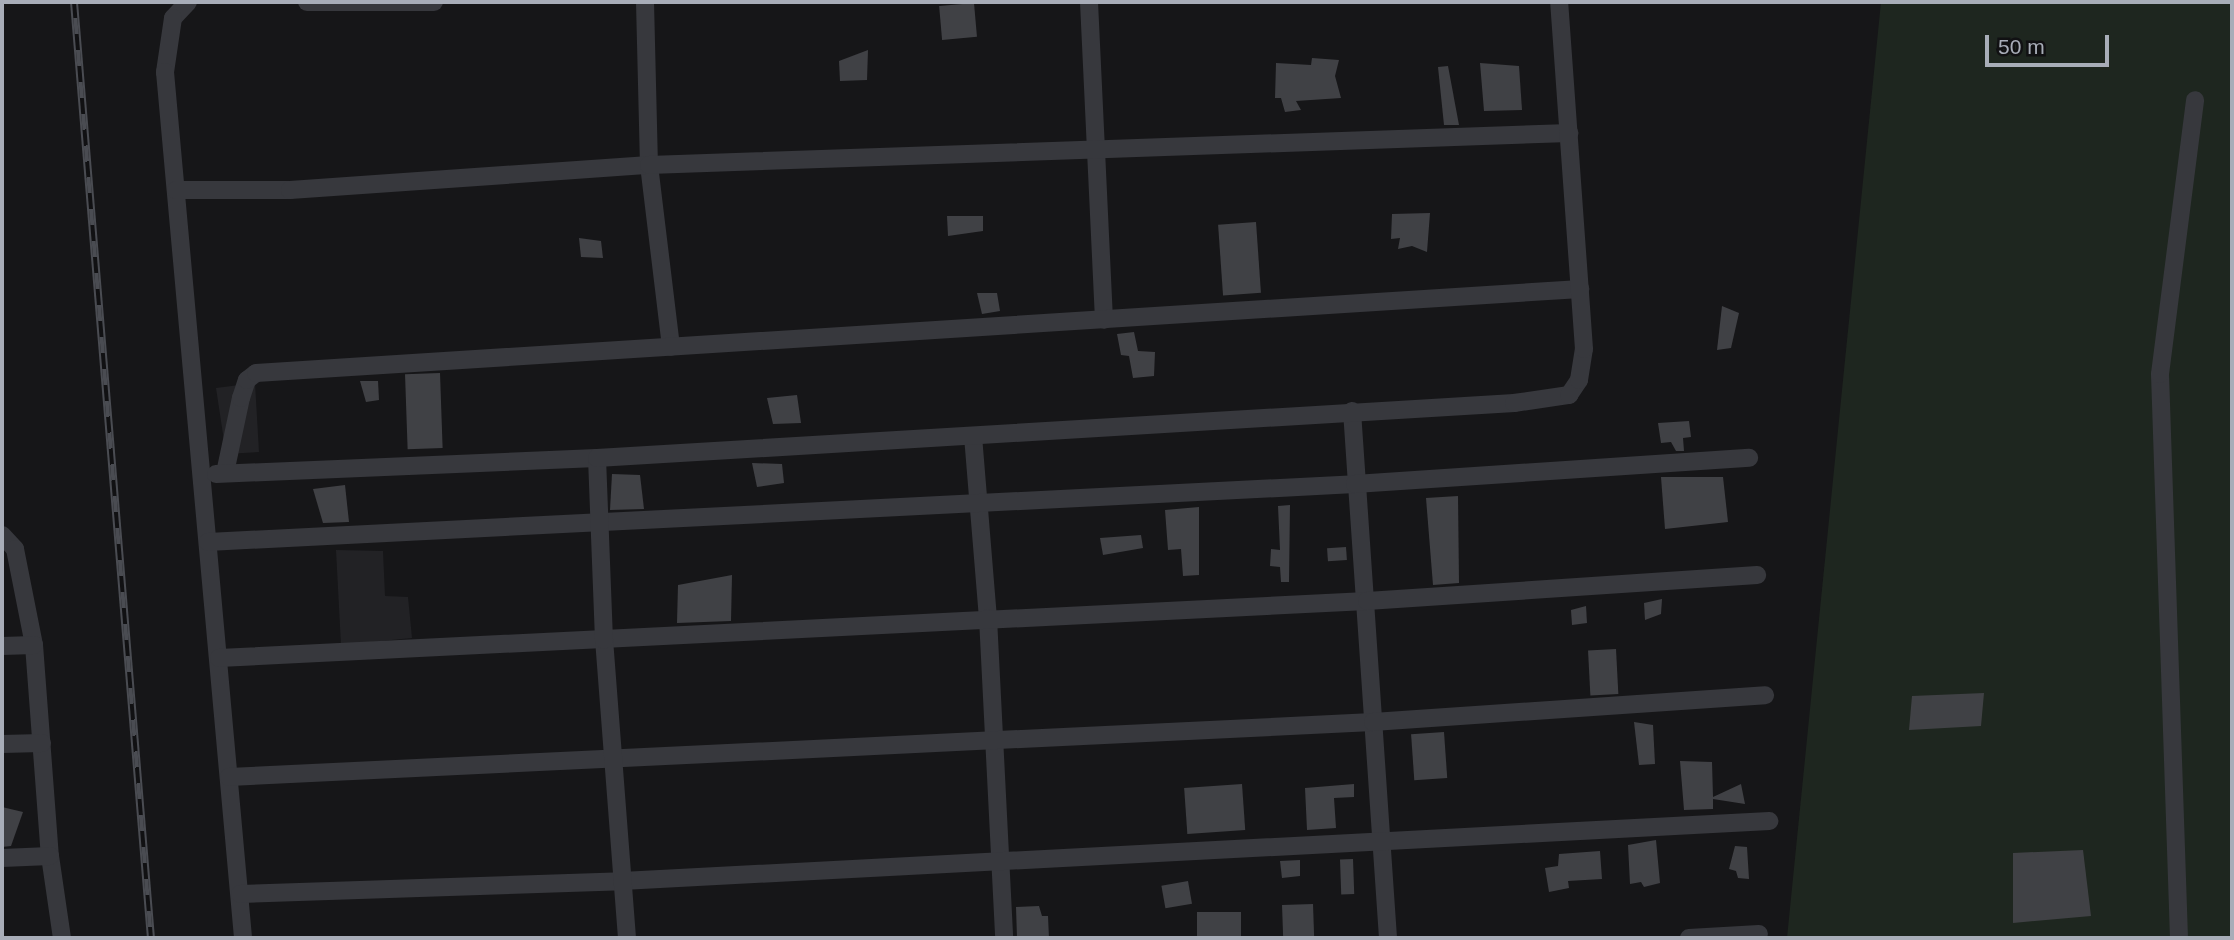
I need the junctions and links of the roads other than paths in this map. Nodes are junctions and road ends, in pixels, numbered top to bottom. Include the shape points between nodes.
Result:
1 (188, 2) edge
2 (307, 2) edge
3 (434, 2) edge
4 (645, 2) edge
5 (1089, 2) edge
6 (1559, 2) edge
7 (2196, 100) dead end
8 (1569, 133) junction
9 (1096, 150) junction
10 (649, 165) junction
11 (176, 190) junction
12 (1580, 289) junction
13 (1104, 320) junction
14 (671, 347) junction
15 (1352, 411) junction
16 (973, 436) junction
17 (597, 458) junction
18 (1749, 458) dead end
19 (225, 473) junction
20 (202, 474) junction
21 (1355, 484) junction
22 (979, 502) junction
23 (600, 525) junction
24 (2, 535) edge
25 (208, 542) junction
26 (1757, 575) dead end
27 (1367, 601) junction
28 (988, 618) junction
29 (604, 640) junction
30 (34, 645) junction
31 (2, 646) edge
32 (219, 658) junction
33 (1765, 695) dead end
34 (1373, 722) junction
35 (993, 738) junction
36 (42, 743) junction
37 (2, 744) edge
38 (613, 760) junction
39 (229, 777) junction
40 (1769, 821) dead end
41 (1380, 838) junction
42 (50, 856) junction
43 (2, 858) edge
44 (1001, 858) junction
45 (622, 881) junction
46 (240, 894) junction
47 (1759, 934) dead end
48 (62, 938) edge
49 (243, 938) edge
50 (628, 938) edge
51 (1004, 938) edge
52 (1388, 938) edge
53 (1689, 938) edge
54 (2179, 938) edge

1 - 11 street via 173,18 165,72
2 - 3 street
4 - 10 street
5 - 9 street
6 - 8 street
7 - 54 street via 2160,373
8 - 9 street
8 - 12 street
9 - 10 street
9 - 13 street
10 - 11 street via 290,190
10 - 14 street
11 - 20 street
12 - 13 street
12 - 15 street via 1584,349 1579,380 1569,395 1514,403
13 - 14 street
14 - 19 street via 256,373 247,380 241,398
15 - 16 street
15 - 21 street
16 - 17 street
16 - 22 street
17 - 19 street
17 - 23 street
18 - 21 street
19 - 20 street
20 - 25 street
21 - 22 street
21 - 27 street
22 - 23 street
22 - 28 street
23 - 25 street
23 - 29 street
24 - 30 street via 15,549
25 - 32 street
26 - 27 street
27 - 28 street
27 - 34 street
28 - 29 street
28 - 35 street
29 - 32 street
29 - 38 street
30 - 31 street
30 - 36 street
32 - 39 street
33 - 34 street
34 - 35 street
34 - 41 street
35 - 38 street
35 - 44 street
36 - 37 street
36 - 42 street
38 - 39 street
38 - 45 street
39 - 46 street
40 - 41 street
41 - 44 street
41 - 52 street
42 - 43 street
42 - 48 street
44 - 45 street
44 - 51 street
45 - 46 street
45 - 50 street
46 - 49 street
47 - 53 street

